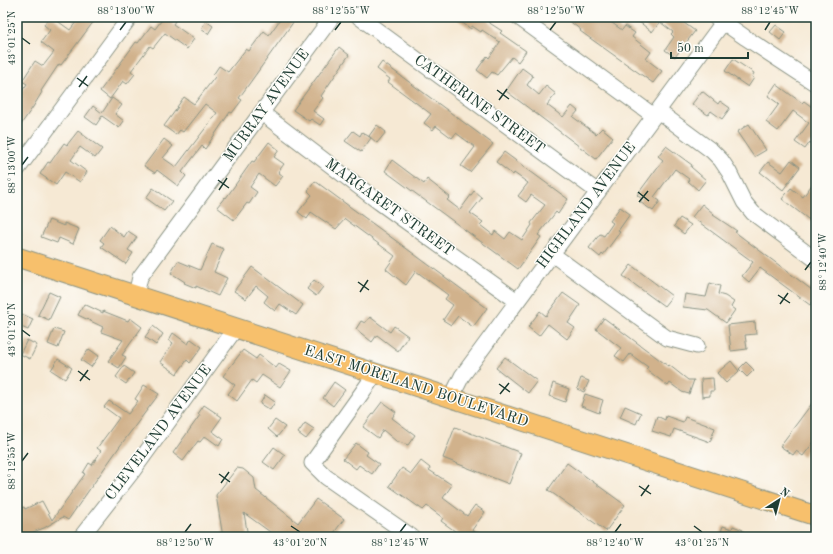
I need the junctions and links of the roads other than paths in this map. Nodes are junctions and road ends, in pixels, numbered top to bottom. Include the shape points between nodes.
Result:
1 (130, 17) edge
2 (332, 17) edge
3 (359, 17) edge
4 (518, 17) edge
5 (722, 19) edge
6 (816, 84) edge
7 (262, 113) junction
8 (656, 113) junction
9 (17, 170) edge
10 (598, 192) junction
11 (552, 254) junction
12 (17, 257) edge
13 (816, 260) edge
14 (136, 295) junction
15 (517, 301) junction
16 (236, 328) junction
17 (697, 346) dead end
18 (376, 373) junction
19 (452, 398) junction
20 (816, 516) edge
21 (81, 537) edge
22 (412, 537) edge

1 - 9 street
2 - 7 street, MURRAY AVENUE
3 - 10 street, CATHERINE STREET
4 - 8 street
5 - 6 street
5 - 8 street, HIGHLAND AVENUE
7 - 14 street, MURRAY AVENUE via 140,277
7 - 15 street, MARGARET STREET
8 - 10 street, HIGHLAND AVENUE
8 - 13 street via 712,151 729,172 744,202 753,213
10 - 11 street, HIGHLAND AVENUE
11 - 15 street, HIGHLAND AVENUE
11 - 17 street via 667,338
12 - 14 main road, EAST MORELAND BOULEVARD
14 - 16 main road, EAST MORELAND BOULEVARD
15 - 19 street, HIGHLAND AVENUE via 462,376
16 - 18 main road, EAST MORELAND BOULEVARD
16 - 21 street, CLEVELAND AVENUE via 132,472
18 - 19 main road, EAST MORELAND BOULEVARD
18 - 22 street via 312,463 326,477
19 - 20 main road, EAST MORELAND BOULEVARD

